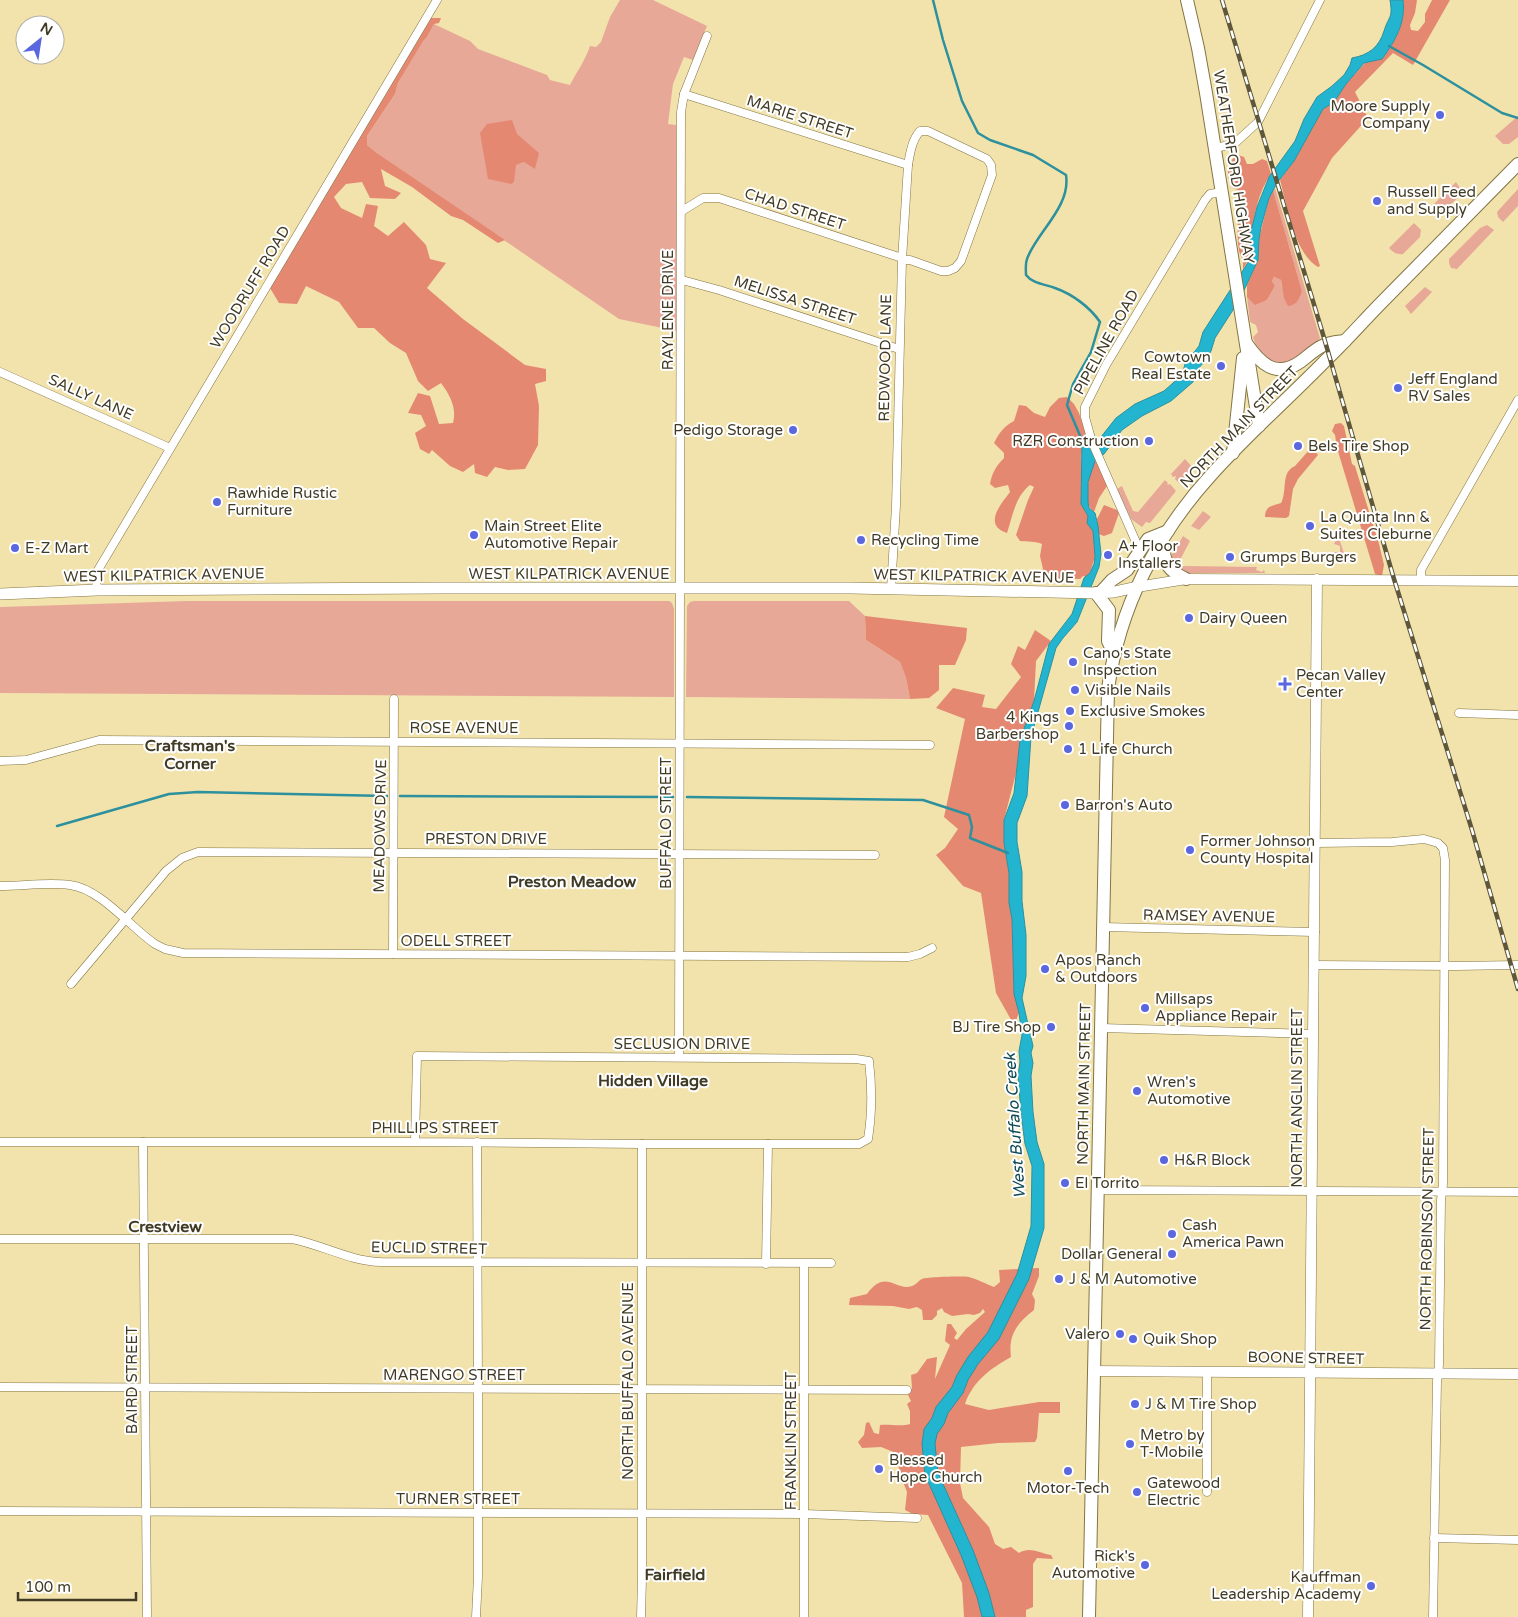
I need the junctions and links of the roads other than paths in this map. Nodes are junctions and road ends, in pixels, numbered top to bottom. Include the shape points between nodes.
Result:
1 (437, 0) edge
2 (1187, 0) edge
3 (1320, 0) edge
4 (707, 36) dead end
5 (684, 94) junction
6 (920, 131) joint
7 (1215, 148) junction
8 (1518, 164) edge
9 (908, 165) junction
10 (1222, 192) junction
11 (682, 211) junction
12 (902, 259) junction
13 (682, 280) junction
14 (1244, 341) junction
15 (1345, 341) junction
16 (899, 349) junction
17 (0, 372) edge
18 (1518, 400) edge
19 (1259, 426) junction
20 (170, 448) junction
21 (1233, 453) junction
22 (1164, 536) junction
23 (1140, 551) junction
24 (1186, 579) junction
25 (1317, 579) junction
26 (1421, 580) junction
27 (1518, 581) edge
28 (1137, 587) junction
29 (681, 589) junction
30 (891, 589) junction
31 (96, 590) junction
32 (1099, 592) junction
33 (0, 594) edge
34 (1114, 654) junction
35 (394, 699) dead end
36 (1460, 713) dead end
37 (1518, 715) edge
38 (394, 742) junction
39 (680, 744) junction
40 (930, 745) dead end
41 (0, 761) edge
42 (1316, 843) junction
43 (394, 853) junction
44 (679, 854) junction
45 (875, 855) dead end
46 (0, 886) edge
47 (125, 920) junction
48 (1103, 927) junction
49 (1314, 932) junction
50 (932, 948) dead end
51 (392, 954) junction
52 (678, 955) junction
53 (1314, 965) junction
54 (1518, 965) edge
55 (1444, 966) junction
56 (71, 984) dead end
57 (1101, 1028) junction
58 (1313, 1034) junction
59 (679, 1057) junction
60 (868, 1139) joint
61 (0, 1142) edge
62 (144, 1142) junction
63 (415, 1142) junction
64 (477, 1142) junction
65 (642, 1144) junction
66 (768, 1144) junction
67 (1098, 1190) junction
68 (1442, 1191) junction
69 (1312, 1192) junction
70 (1518, 1192) edge
71 (0, 1239) edge
72 (144, 1240) junction
73 (478, 1262) junction
74 (642, 1263) junction
75 (830, 1263) dead end
76 (766, 1264) junction
77 (804, 1264) junction
78 (1094, 1371) junction
79 (1207, 1372) junction
80 (1311, 1373) junction
81 (1438, 1374) junction
82 (1518, 1374) edge
83 (0, 1387) edge
84 (146, 1388) junction
85 (478, 1388) junction
86 (642, 1388) junction
87 (805, 1390) junction
88 (907, 1390) dead end
89 (1207, 1492) dead end
90 (0, 1511) edge
91 (147, 1511) junction
92 (478, 1512) junction
93 (642, 1514) junction
94 (804, 1514) junction
95 (917, 1518) dead end
96 (1434, 1538) junction
97 (1518, 1540) edge
98 (147, 1617) edge
99 (476, 1617) edge
100 (641, 1617) edge
101 (804, 1617) edge
102 (1089, 1617) edge
103 (1308, 1617) edge
104 (1433, 1617) edge

1 - 20 street, WOODRUFF ROAD
2 - 7 main road, WEATHERFORD HIGHWAY
3 - 7 street via 1258,122 1234,144
4 - 5 street, RAYLENE DRIVE
5 - 9 street, MARIE STREET
5 - 11 street, RAYLENE DRIVE via 681,112
6 - 9 street, REDWOOD LANE
6 - 12 street, CHAD STREET via 928,131 987,159 992,165 992,175 955,268 941,271
7 - 10 main road, WEATHERFORD HIGHWAY
8 - 15 main road, NORTH MAIN STREET
9 - 12 street, REDWOOD LANE
10 - 14 main road, WEATHERFORD HIGHWAY
10 - 23 street, PIPELINE ROAD via 1210,194 1205,200 1102,373 1085,408 1092,442
11 - 12 street, CHAD STREET via 703,198 720,198
11 - 13 street, RAYLENE DRIVE
12 - 16 street, REDWOOD LANE
13 - 16 street, MELISSA STREET
13 - 29 street, RAYLENE DRIVE
14 - 15 main road via 1261,362 1282,370 1298,364 1324,345
14 - 19 main road
14 - 21 main road
15 - 19 main road, NORTH MAIN STREET
16 - 30 street, REDWOOD LANE
17 - 20 street, SALLY LANE
18 - 26 street via 1421,570
19 - 21 main road, NORTH MAIN STREET
20 - 31 street, WOODRUFF ROAD via 98,570
21 - 22 main road, NORTH MAIN STREET via 1210,475
22 - 23 main road via 1148,539
22 - 24 main road via 1168,567
22 - 28 main road, NORTH MAIN STREET
23 - 32 main road via 1124,573
24 - 25 street
24 - 28 street
25 - 26 street
25 - 42 street, NORTH ANGLIN STREET
26 - 27 street
28 - 32 main road, WEST KILPATRICK AVENUE
28 - 34 main road, NORTH MAIN STREET
29 - 30 main road, WEST KILPATRICK AVENUE
29 - 31 main road, WEST KILPATRICK AVENUE
29 - 39 street, BUFFALO STREET
30 - 32 main road, WEST KILPATRICK AVENUE
31 - 33 main road, WEST KILPATRICK AVENUE
32 - 34 main road via 1108,610 1108,641
34 - 48 main road, NORTH MAIN STREET via 1108,689
35 - 38 street, MEADOWS DRIVE
36 - 37 street
38 - 39 street, ROSE AVENUE
38 - 41 street, ROSE AVENUE via 99,740 26,760
38 - 43 street, MEADOWS DRIVE
39 - 40 street, ROSE AVENUE
39 - 44 street, BUFFALO STREET
42 - 49 street, NORTH ANGLIN STREET
42 - 55 street, NORTH ROBINSON STREET via 1424,839 1438,843 1443,848 1445,860
43 - 44 street, PRESTON DRIVE
43 - 47 street, PRESTON DRIVE via 198,852 174,863
43 - 51 street, MEADOWS DRIVE
44 - 45 street, PRESTON DRIVE
44 - 52 street, BUFFALO STREET
46 - 47 street, ODELL STREET via 70,885 95,895
47 - 51 street, ODELL STREET via 155,944 183,953
47 - 56 street, PRESTON DRIVE
48 - 49 street, RAMSEY AVENUE
48 - 57 main road, NORTH MAIN STREET
49 - 53 street, NORTH ANGLIN STREET
50 - 52 street, ODELL STREET via 908,957
51 - 52 street, ODELL STREET
52 - 59 street, BUFFALO STREET
53 - 55 street
53 - 58 street, NORTH ANGLIN STREET
54 - 55 street
55 - 68 street, NORTH ROBINSON STREET
57 - 58 street
57 - 67 main road, NORTH MAIN STREET
58 - 69 street, NORTH ANGLIN STREET
59 - 60 street, SECLUSION DRIVE via 869,1061
59 - 63 street, SECLUSION DRIVE via 417,1056
60 - 66 street, PHILLIPS STREET via 859,1144
61 - 62 street, PHILLIPS STREET
62 - 63 street, PHILLIPS STREET
62 - 72 street, BAIRD STREET
63 - 64 street, PHILLIPS STREET
64 - 65 street, PHILLIPS STREET
64 - 73 street
65 - 66 street, PHILLIPS STREET
65 - 74 street, NORTH BUFFALO AVENUE
66 - 76 street
67 - 69 street
67 - 78 main road, NORTH MAIN STREET
68 - 69 street
68 - 70 street
68 - 81 street, NORTH ROBINSON STREET
69 - 80 street, NORTH ANGLIN STREET
71 - 72 street, EUCLID STREET
72 - 73 street, EUCLID STREET via 292,1240 366,1261
72 - 84 street, BAIRD STREET
73 - 74 street, EUCLID STREET
73 - 85 street
74 - 76 street, EUCLID STREET
74 - 86 street, NORTH BUFFALO AVENUE
75 - 77 street, EUCLID STREET
76 - 77 street, EUCLID STREET
77 - 87 street, FRANKLIN STREET
78 - 79 street, BOONE STREET
78 - 102 main road, NORTH MAIN STREET
79 - 80 street, BOONE STREET
79 - 89 street
80 - 81 street, BOONE STREET
80 - 103 street, NORTH ANGLIN STREET
81 - 82 street, BOONE STREET
81 - 96 street, NORTH ROBINSON STREET
83 - 84 street, MARENGO STREET
84 - 85 street, MARENGO STREET
84 - 91 street, BAIRD STREET
85 - 86 street, MARENGO STREET
85 - 92 street
86 - 87 street, MARENGO STREET
86 - 93 street, NORTH BUFFALO AVENUE
87 - 88 street, MARENGO STREET
87 - 94 street, FRANKLIN STREET
90 - 91 street, TURNER STREET
91 - 92 street, TURNER STREET
91 - 98 street, BAIRD STREET
92 - 93 street, TURNER STREET
92 - 99 street
93 - 94 street, TURNER STREET
93 - 100 street, NORTH BUFFALO AVENUE
94 - 95 street, TURNER STREET
94 - 101 street, FRANKLIN STREET
96 - 97 street
96 - 104 street, NORTH ROBINSON STREET

